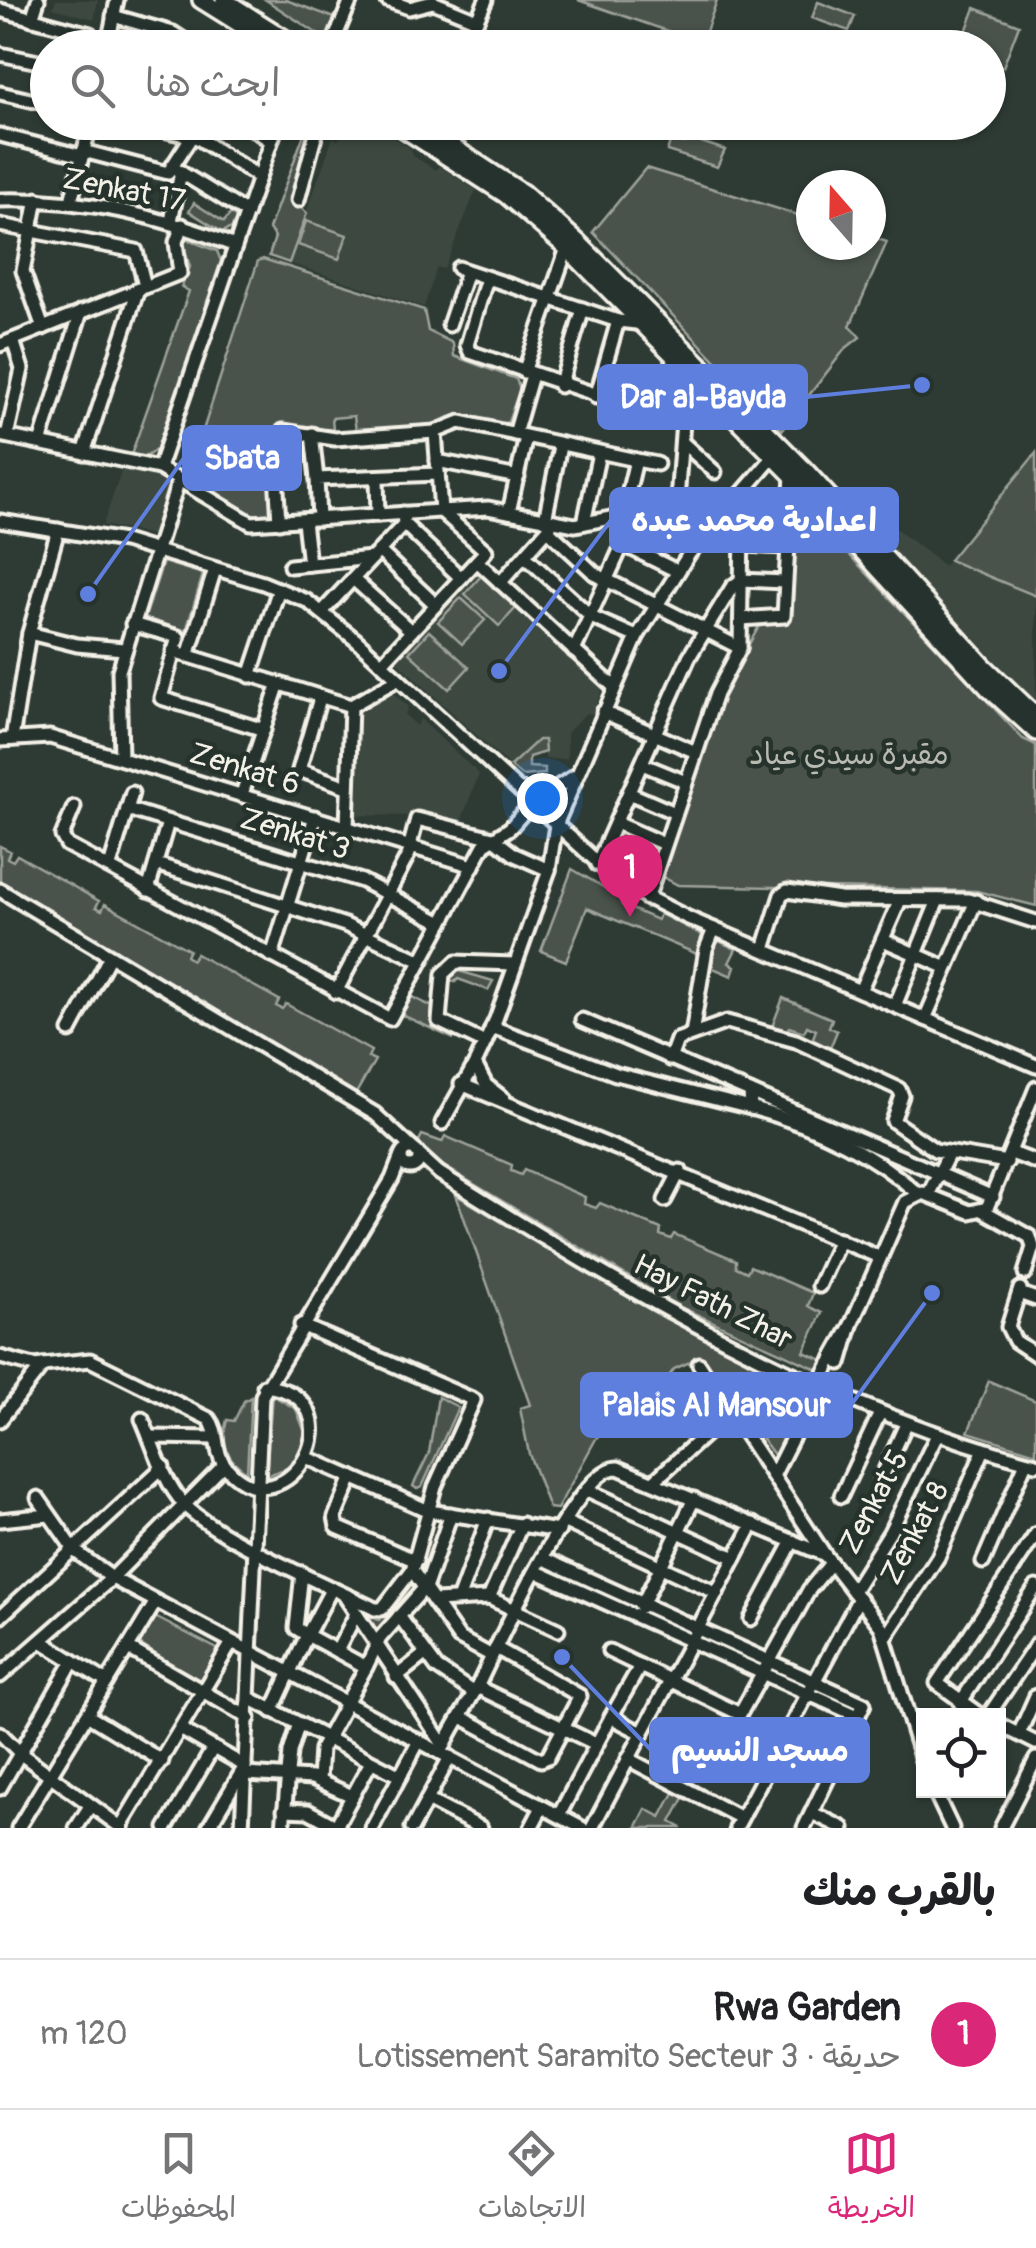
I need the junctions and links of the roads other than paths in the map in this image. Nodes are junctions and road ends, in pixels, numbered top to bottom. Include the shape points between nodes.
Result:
1 (38, 0) edge
2 (117, 0) edge
3 (202, 0) edge
4 (224, 0) edge
5 (351, 0) edge
6 (388, 0) edge
7 (486, 0) edge
8 (411, 4) edge
9 (0, 10) edge
10 (113, 16) junction
11 (32, 19) junction
12 (477, 20) junction
13 (75, 30) edge
14 (110, 30) edge
15 (162, 30) edge
16 (250, 30) edge
17 (272, 30) edge
18 (338, 30) edge
19 (472, 30) edge
20 (0, 54) edge
21 (30, 60) edge
22 (0, 93) edge
23 (30, 100) edge
24 (0, 135) edge
25 (86, 140) edge
26 (190, 140) edge
27 (197, 140) edge
28 (314, 140) edge
29 (438, 140) edge
30 (440, 140) edge
31 (271, 141) edge
32 (82, 154) junction
33 (174, 171) junction
34 (259, 177) junction
35 (36, 199) junction
36 (0, 200) edge
37 (298, 200) dead end
38 (71, 201) junction
39 (246, 213) junction
40 (176, 223) junction
41 (0, 225) edge
42 (30, 231) junction
43 (235, 246) junction
44 (568, 248) junction
45 (488, 278) junction
46 (142, 287) junction
47 (548, 298) junction
48 (583, 310) junction
49 (81, 312) junction
50 (618, 320) junction
51 (644, 324) junction
52 (448, 325) dead end
53 (42, 328) junction
54 (6, 342) edge
55 (528, 374) junction
56 (560, 386) junction
57 (722, 394) junction
58 (596, 397) junction
59 (684, 408) junction
60 (434, 432) junction
61 (312, 434) junction
62 (4, 435) edge
63 (521, 436) junction
64 (682, 442) junction
65 (40, 443) junction
66 (560, 446) junction
67 (84, 452) junction
68 (778, 452) junction
69 (599, 453) junction
70 (636, 460) junction
71 (657, 464) dead end
72 (438, 467) junction
73 (160, 468) junction
74 (715, 472) dead end
75 (792, 474) junction
76 (518, 477) junction
77 (179, 479) junction
78 (316, 479) junction
79 (377, 479) junction
80 (730, 508) junction
81 (441, 511) junction
82 (509, 512) junction
83 (787, 513) junction
84 (626, 514) junction
85 (378, 515) junction
86 (403, 519) junction
87 (304, 520) junction
88 (319, 520) junction
89 (0, 521) edge
90 (279, 522) junction
91 (584, 523) junction
92 (549, 524) junction
93 (675, 527) junction
94 (58, 530) junction
95 (702, 539) junction
96 (624, 545) junction
97 (742, 545) junction
98 (786, 547) junction
99 (156, 551) junction
100 (375, 554) junction
101 (526, 557) junction
102 (477, 561) junction
103 (309, 564) junction
104 (290, 566) dead end
105 (215, 569) junction
106 (677, 571) junction
107 (460, 578) junction
108 (353, 579) junction
109 (607, 580) junction
110 (741, 580) junction
111 (785, 582) junction
112 (500, 584) junction
113 (279, 589) junction
114 (725, 598) junction
115 (740, 602) junction
116 (655, 604) junction
117 (436, 605) junction
118 (324, 611) junction
119 (593, 618) junction
120 (741, 619) junction
121 (132, 624) junction
122 (704, 630) junction
123 (29, 632) junction
124 (412, 632) junction
125 (637, 638) junction
126 (740, 648) junction
127 (124, 650) junction
128 (173, 651) junction
129 (574, 651) junction
130 (188, 656) junction
131 (382, 664) junction
132 (980, 670) junction
133 (250, 676) junction
134 (398, 678) junction
135 (278, 686) junction
136 (614, 687) junction
137 (320, 698) junction
138 (350, 706) junction
139 (603, 712) junction
140 (1036, 716) edge
141 (264, 730) junction
142 (1036, 732) edge
143 (655, 734) junction
144 (6, 740) edge
145 (696, 752) junction
146 (121, 758) junction
147 (642, 764) junction
148 (580, 770) junction
149 (504, 780) junction
150 (686, 782) junction
151 (347, 786) junction
152 (132, 793) dead end
153 (629, 793) junction
154 (242, 794) junction
155 (531, 804) junction
156 (74, 807) dead end
157 (127, 809) junction
158 (675, 813) junction
159 (315, 817) junction
160 (168, 822) junction
161 (616, 823) junction
162 (556, 825) junction
163 (347, 827) junction
164 (493, 838) junction
165 (664, 844) junction
166 (412, 845) junction
167 (300, 862) junction
168 (156, 864) junction
169 (598, 864) junction
170 (110, 866) junction
171 (473, 866) junction
172 (549, 870) junction
173 (0, 890) edge
174 (148, 890) junction
175 (387, 894) junction
176 (647, 900) junction
177 (900, 900) junction
178 (938, 900) junction
179 (976, 901) junction
180 (288, 907) junction
181 (1036, 922) edge
182 (442, 923) junction
183 (714, 928) junction
184 (367, 934) junction
185 (883, 940) junction
186 (764, 949) junction
187 (110, 956) junction
188 (272, 956) junction
189 (917, 956) junction
190 (421, 961) junction
191 (514, 964) junction
192 (947, 968) junction
193 (860, 991) junction
194 (336, 992) junction
195 (895, 1006) junction
196 (924, 1018) junction
197 (582, 1020) dead end
198 (492, 1027) junction
199 (70, 1031) dead end
200 (692, 1034) junction
201 (485, 1043) junction
202 (670, 1060) junction
203 (475, 1064) junction
204 (1036, 1066) edge
205 (462, 1084) junction
206 (1036, 1088) edge
207 (750, 1092) junction
208 (504, 1100) junction
209 (751, 1108) junction
210 (442, 1123) dead end
211 (408, 1153) junction
212 (948, 1154) junction
213 (1009, 1158) junction
214 (1036, 1162) edge
215 (412, 1166) junction
216 (680, 1171) junction
217 (939, 1172) junction
218 (439, 1173) junction
219 (392, 1179) junction
220 (924, 1194) junction
221 (994, 1197) junction
222 (665, 1200) dead end
223 (984, 1211) junction
224 (840, 1240) junction
225 (1034, 1247) edge
226 (879, 1257) junction
227 (1025, 1273) dead end
228 (819, 1286) dead end
229 (1036, 1299) edge
230 (301, 1325) junction
231 (1036, 1355) edge
232 (0, 1357) edge
233 (700, 1364) dead end
234 (43, 1366) junction
235 (824, 1385) junction
236 (264, 1386) junction
237 (731, 1411) junction
238 (880, 1415) junction
239 (142, 1419) dead end
240 (0, 1420) edge
241 (906, 1424) junction
242 (937, 1435) junction
243 (150, 1437) junction
244 (214, 1438) junction
245 (984, 1448) junction
246 (308, 1458) junction
247 (1031, 1463) edge
248 (224, 1466) junction
249 (163, 1467) junction
250 (773, 1476) junction
251 (352, 1478) junction
252 (881, 1479) dead end
253 (654, 1482) junction
254 (256, 1484) junction
255 (587, 1490) junction
256 (841, 1496) dead end
257 (38, 1498) dead end
258 (694, 1498) junction
259 (186, 1507) junction
260 (429, 1512) junction
261 (451, 1514) junction
262 (49, 1515) junction
263 (488, 1519) junction
264 (0, 1520) edge
265 (522, 1524) junction
266 (754, 1524) junction
267 (562, 1526) junction
268 (676, 1534) junction
269 (1036, 1534) edge
270 (792, 1541) junction
271 (255, 1549) junction
272 (75, 1551) junction
273 (542, 1558) junction
274 (735, 1558) junction
275 (828, 1559) junction
276 (983, 1562) dead end
277 (414, 1565) junction
278 (660, 1567) junction
279 (536, 1571) junction
280 (302, 1573) junction
281 (112, 1578) junction
282 (426, 1586) junction
283 (1036, 1587) edge
284 (338, 1591) junction
285 (717, 1592) junction
286 (856, 1594) junction
287 (459, 1597) junction
288 (489, 1598) junction
289 (436, 1601) junction
290 (155, 1603) junction
291 (516, 1609) junction
292 (639, 1610) junction
293 (356, 1614) junction
294 (399, 1616) junction
295 (0, 1617) edge
296 (751, 1619) dead end
297 (558, 1630) dead end
298 (694, 1634) junction
299 (307, 1636) junction
300 (885, 1638) junction
301 (41, 1641) junction
302 (231, 1644) junction
303 (1036, 1645) edge
304 (376, 1647) junction
305 (128, 1648) junction
306 (609, 1651) dead end
307 (336, 1652) junction
308 (494, 1652) junction
309 (250, 1653) junction
310 (425, 1654) junction
311 (73, 1661) junction
312 (640, 1666) junction
313 (366, 1667) junction
314 (768, 1667) junction
315 (288, 1672) junction
316 (0, 1676) edge
317 (396, 1677) junction
318 (670, 1681) junction
319 (814, 1681) junction
320 (106, 1682) junction
321 (476, 1690) junction
322 (808, 1693) junction
323 (203, 1694) junction
324 (1036, 1696) edge
325 (249, 1698) junction
326 (347, 1703) junction
327 (960, 1703) junction
328 (970, 1708) edge
329 (991, 1708) edge
330 (272, 1711) junction
331 (87, 1715) junction
332 (858, 1716) junction
333 (461, 1717) junction
334 (248, 1718) junction
335 (611, 1718) junction
336 (298, 1726) junction
337 (564, 1728) junction
338 (1006, 1728) edge
339 (182, 1730) junction
340 (0, 1732) edge
341 (642, 1733) junction
342 (1018, 1734) junction
343 (327, 1738) junction
344 (418, 1741) junction
345 (916, 1741) edge
346 (1036, 1742) edge
347 (596, 1744) junction
348 (212, 1750) junction
349 (445, 1752) junction
350 (21, 1754) junction
351 (628, 1759) junction
352 (1036, 1759) edge
353 (162, 1761) junction
354 (370, 1762) junction
355 (245, 1770) junction
356 (50, 1776) junction
357 (400, 1776) junction
358 (287, 1777) junction
359 (319, 1780) junction
360 (0, 1788) edge
361 (352, 1796) junction
362 (938, 1798) edge
363 (428, 1800) junction
364 (90, 1806) junction
365 (542, 1807) junction
366 (284, 1810) junction
367 (812, 1814) junction
368 (559, 1816) junction
369 (738, 1823) edge
370 (466, 1824) edge
371 (337, 1827) edge
372 (18, 1828) edge
373 (76, 1828) edge
374 (121, 1828) edge
375 (166, 1828) edge
376 (208, 1828) edge
377 (242, 1828) edge
378 (282, 1828) edge
379 (372, 1828) edge
380 (412, 1828) edge
381 (481, 1828) edge
382 (531, 1828) edge
383 (583, 1828) edge
384 (804, 1828) edge
385 (842, 1828) edge
386 (952, 1828) edge
387 (1001, 1828) edge

1 - 11 street
2 - 10 street
3 - 16 main road
4 - 17 main road
5 - 18 street
6 - 8 street
7 - 12 street
8 - 12 street via 433,2
9 - 11 street
10 - 14 street
10 - 15 street
11 - 13 street
12 - 19 street
20 - 21 street
22 - 23 street
24 - 32 street
25 - 32 street
26 - 33 street
27 - 34 street
28 - 37 street
29 - 44 main road
30 - 57 main road via 548,214
31 - 34 street
32 - 33 street
32 - 38 street
33 - 39 street
33 - 40 street
34 - 39 street
35 - 36 street, Zenkat 17
35 - 38 street, Zenkat 17
35 - 42 street
38 - 40 street, Zenkat 17
39 - 43 street
40 - 43 street, Zenkat 17
40 - 46 street via 183,267
41 - 42 street
42 - 46 street via 136,251
42 - 53 street via 23,279
43 - 73 street
44 - 47 street
44 - 51 main road
45 - 47 street
45 - 52 street via 462,270
45 - 55 street via 468,349
46 - 49 street
46 - 67 street
47 - 48 street
47 - 55 street
48 - 50 street
48 - 56 street
49 - 53 street
49 - 65 street
50 - 51 street
50 - 58 street
51 - 57 main road
53 - 54 street
54 - 62 street via 22,369
55 - 56 street
55 - 63 street
56 - 58 street
57 - 59 street
57 - 68 main road
58 - 59 street via 639,409
59 - 64 street
60 - 61 street
60 - 63 street via 460,422
60 - 72 street
61 - 78 street
61 - 90 street via 276,436
62 - 65 street
63 - 66 street
63 - 76 street
64 - 74 street
64 - 93 street
65 - 67 street
66 - 69 street
66 - 92 street
67 - 73 street
68 - 75 main road
68 - 80 street
68 - 132 main road
69 - 70 street
69 - 91 street
70 - 71 street
70 - 84 street
72 - 76 street
72 - 79 street
72 - 81 street
73 - 77 street
75 - 83 street
75 - 132 main road
76 - 82 street
77 - 90 street via 244,520
77 - 99 street
78 - 79 street
78 - 88 street
79 - 85 street
80 - 83 street
80 - 95 street
80 - 97 street
81 - 82 street
81 - 86 street
81 - 102 street via 486,551
82 - 92 street
83 - 98 street
84 - 91 street
84 - 93 street via 644,513
84 - 96 street
85 - 86 street
85 - 88 street
86 - 100 street
86 - 107 street
87 - 88 street
87 - 90 street
87 - 103 street
89 - 94 street
91 - 92 street
92 - 101 street
92 - 109 street
93 - 95 street
94 - 99 street
94 - 123 street
95 - 106 street
96 - 106 street
96 - 109 street
97 - 98 street
97 - 110 street
98 - 111 street
99 - 105 street
99 - 121 street
100 - 103 street
100 - 108 street
100 - 117 street
101 - 112 street
101 - 119 street
102 - 107 street
102 - 112 street
103 - 104 street
105 - 113 street
105 - 130 street
106 - 116 street
107 - 117 street
108 - 118 street
108 - 124 street
109 - 116 street
109 - 119 street
110 - 111 street
110 - 114 street
110 - 115 street
111 - 120 street via 784,616
112 - 129 street
113 - 118 street
113 - 133 street
114 - 115 street
114 - 122 street
115 - 120 street
116 - 122 street
116 - 125 street
117 - 124 street
118 - 131 street
119 - 125 street
119 - 129 street
120 - 126 street
121 - 127 street
121 - 128 street via 178,637
122 - 126 street
122 - 143 street
123 - 127 street
123 - 144 street
124 - 131 street
125 - 136 street
126 - 145 street
127 - 146 street via 118,679
128 - 130 street
128 - 141 street via 161,698
129 - 136 street
130 - 133 street
131 - 134 street
132 - 140 main road
132 - 142 main road
133 - 135 street
134 - 138 street
134 - 149 street
135 - 137 street
135 - 141 street
136 - 139 street
137 - 138 street
137 - 151 street via 299,771
138 - 151 street
139 - 143 street
139 - 148 street
141 - 154 street
143 - 145 street
143 - 147 street
144 - 146 street, Zenkat 6 via 50,737
145 - 150 street
146 - 154 street, Zenkat 6
147 - 150 street
147 - 153 street
148 - 149 street via 548,793 524,792
148 - 162 street
149 - 155 street
150 - 158 street
151 - 163 street
152 - 157 street
153 - 158 street
153 - 161 street
154 - 159 street, Zenkat 6
155 - 162 street
155 - 164 street
156 - 170 street via 62,836
157 - 160 street, Zenkat 3
157 - 170 street
158 - 165 street
159 - 163 street, Zenkat 6
159 - 167 street
160 - 167 street, Zenkat 3
160 - 168 street
161 - 165 street
161 - 169 street
162 - 169 street
162 - 172 street
163 - 166 street, Zenkat 6
164 - 166 street via 417,819
164 - 171 street
164 - 172 street
165 - 176 street
166 - 171 street, Zenkat 6
166 - 175 street
167 - 175 street, Zenkat 3
167 - 180 street
168 - 174 street
168 - 180 street
169 - 176 street
170 - 174 street
171 - 182 street
172 - 191 street
173 - 187 street
174 - 188 street
175 - 182 street, Zenkat 3
175 - 184 street
176 - 183 street
177 - 178 street
177 - 185 street
177 - 186 street via 785,892
178 - 179 street
178 - 189 street
179 - 181 street
179 - 192 street
180 - 184 street
180 - 188 street
182 - 190 street
183 - 186 street
183 - 200 street
184 - 190 street
184 - 194 street
185 - 189 street
185 - 193 street
186 - 193 street
187 - 199 street
187 - 211 street via 382,1119
188 - 194 street
189 - 192 street
189 - 195 street
190 - 194 street via 390,1019
191 - 198 street
191 - 201 street via 456,962 443,974 439,1021
192 - 196 street
193 - 195 street
195 - 196 street
196 - 204 street
197 - 202 street
198 - 201 street
198 - 209 street via 616,1074
200 - 202 street via 677,1040
200 - 212 street via 727,1022 796,1041 896,1088 902,1096 893,1121
201 - 203 street
202 - 207 street
203 - 205 street
203 - 208 street
205 - 208 street
205 - 210 street
206 - 213 street
207 - 209 street
207 - 217 street
208 - 216 street
209 - 220 street via 826,1134
211 - 215 street
211 - 218 street
211 - 219 street
212 - 213 street
212 - 217 street
213 - 214 street
213 - 221 street
215 - 218 street
215 - 219 street
216 - 222 street
216 - 224 street
217 - 220 street
217 - 221 street
218 - 235 street, Hay Fath Zhar via 599,1273
219 - 230 street
220 - 223 street
220 - 226 street via 901,1208
221 - 223 street
223 - 225 street via 1026,1233
224 - 226 street
224 - 228 street
225 - 227 street
226 - 235 street
229 - 231 street via 1019,1291 1008,1327
230 - 236 street
230 - 260 street via 474,1400
232 - 234 street
233 - 237 street
234 - 240 street
234 - 244 street via 81,1359 106,1366 209,1418
235 - 238 street, Hay Fath Zhar
235 - 250 street
236 - 246 street via 288,1392 304,1407 313,1436
236 - 254 street
237 - 250 street
237 - 253 street
238 - 241 street, Hay Fath Zhar
238 - 256 street
239 - 243 street
241 - 242 street, Hay Fath Zhar
241 - 252 street
242 - 245 street, Hay Fath Zhar
242 - 286 street, Zenkat 5
243 - 244 street
243 - 249 street
244 - 248 street
245 - 247 street, Hay Fath Zhar
245 - 300 street, Zenkat 8 via 938,1557
246 - 251 street
246 - 254 street via 286,1479
247 - 276 street
248 - 254 street
248 - 259 street
249 - 259 street
249 - 272 street
250 - 275 street
251 - 260 street
251 - 277 street via 337,1526
253 - 255 street via 612,1467
253 - 258 street
254 - 271 street
255 - 267 street
255 - 268 street
257 - 262 street
258 - 266 street
258 - 268 street
259 - 271 street
259 - 281 street
260 - 261 street
260 - 277 street
261 - 263 street
261 - 282 street
262 - 264 street
262 - 272 street
263 - 265 street
263 - 287 street
265 - 267 street
265 - 288 street
266 - 270 street
266 - 274 street
267 - 273 street
267 - 278 street
268 - 274 street
268 - 278 street
269 - 327 street via 937,1686
270 - 275 street
270 - 296 street
271 - 280 street
271 - 309 street
272 - 281 street
272 - 295 street
273 - 279 street
273 - 292 street
274 - 285 street
275 - 286 street
275 - 314 street
277 - 282 street
277 - 284 street via 380,1610
278 - 285 street
278 - 292 street
279 - 291 street
279 - 292 street
280 - 284 street
280 - 299 street via 296,1628
281 - 290 street
281 - 301 street
282 - 289 street
282 - 294 street
283 - 327 street
284 - 293 street
284 - 299 street
285 - 298 street
286 - 300 street
286 - 319 street, Zenkat 5
287 - 288 street
287 - 289 street
288 - 291 street
289 - 308 street via 464,1643
290 - 302 street
290 - 305 street
291 - 297 street
291 - 308 street
292 - 298 street
293 - 304 street
293 - 307 street
294 - 304 street
294 - 310 street
298 - 314 street
298 - 318 street
299 - 307 street
299 - 315 street
300 - 345 street
301 - 311 street
301 - 316 street
302 - 309 street
302 - 323 street
303 - 329 street
304 - 313 street
304 - 317 street
305 - 320 street
305 - 323 street
306 - 312 street
307 - 313 street
308 - 321 street
308 - 337 street via 580,1696
309 - 315 street
309 - 325 street
310 - 317 street
310 - 321 street via 448,1678
311 - 320 street
311 - 350 street
312 - 318 street
312 - 335 street
313 - 326 street
314 - 318 street via 740,1714
314 - 319 street
314 - 322 street
315 - 326 street
315 - 330 street
317 - 349 street
318 - 341 street
319 - 322 street, Zenkat 5
319 - 332 street via 864,1704
320 - 331 street
321 - 333 street
321 - 337 street
322 - 332 street
322 - 369 street, Zenkat 5
323 - 334 street
323 - 339 street
324 - 342 street
325 - 330 street
325 - 334 street
326 - 343 street
326 - 344 street
327 - 328 street
330 - 336 street
331 - 353 street
331 - 356 street
332 - 367 street
333 - 337 street via 540,1760
333 - 349 street
334 - 355 street
335 - 341 street
335 - 347 street
336 - 343 street
336 - 358 street
337 - 347 street
338 - 342 street
339 - 348 street
339 - 353 street
340 - 350 street
341 - 351 street
342 - 346 street
343 - 354 street
343 - 359 street
344 - 349 street
344 - 357 street
347 - 368 street
348 - 355 street
348 - 375 street
349 - 363 street
349 - 365 street
350 - 356 street
350 - 360 street
351 - 369 street
351 - 383 street
352 - 387 street
353 - 374 street
354 - 357 street
354 - 361 street
355 - 358 street
355 - 376 street
355 - 377 street
356 - 364 street
356 - 372 street
357 - 379 street
358 - 359 street
358 - 366 street
359 - 361 street
361 - 371 street
362 - 386 street
363 - 370 street
363 - 380 street
364 - 373 street
364 - 374 street
365 - 368 street
365 - 382 street
366 - 371 street via 308,1811
366 - 378 street
367 - 384 street
367 - 385 street
368 - 383 street
370 - 381 street

